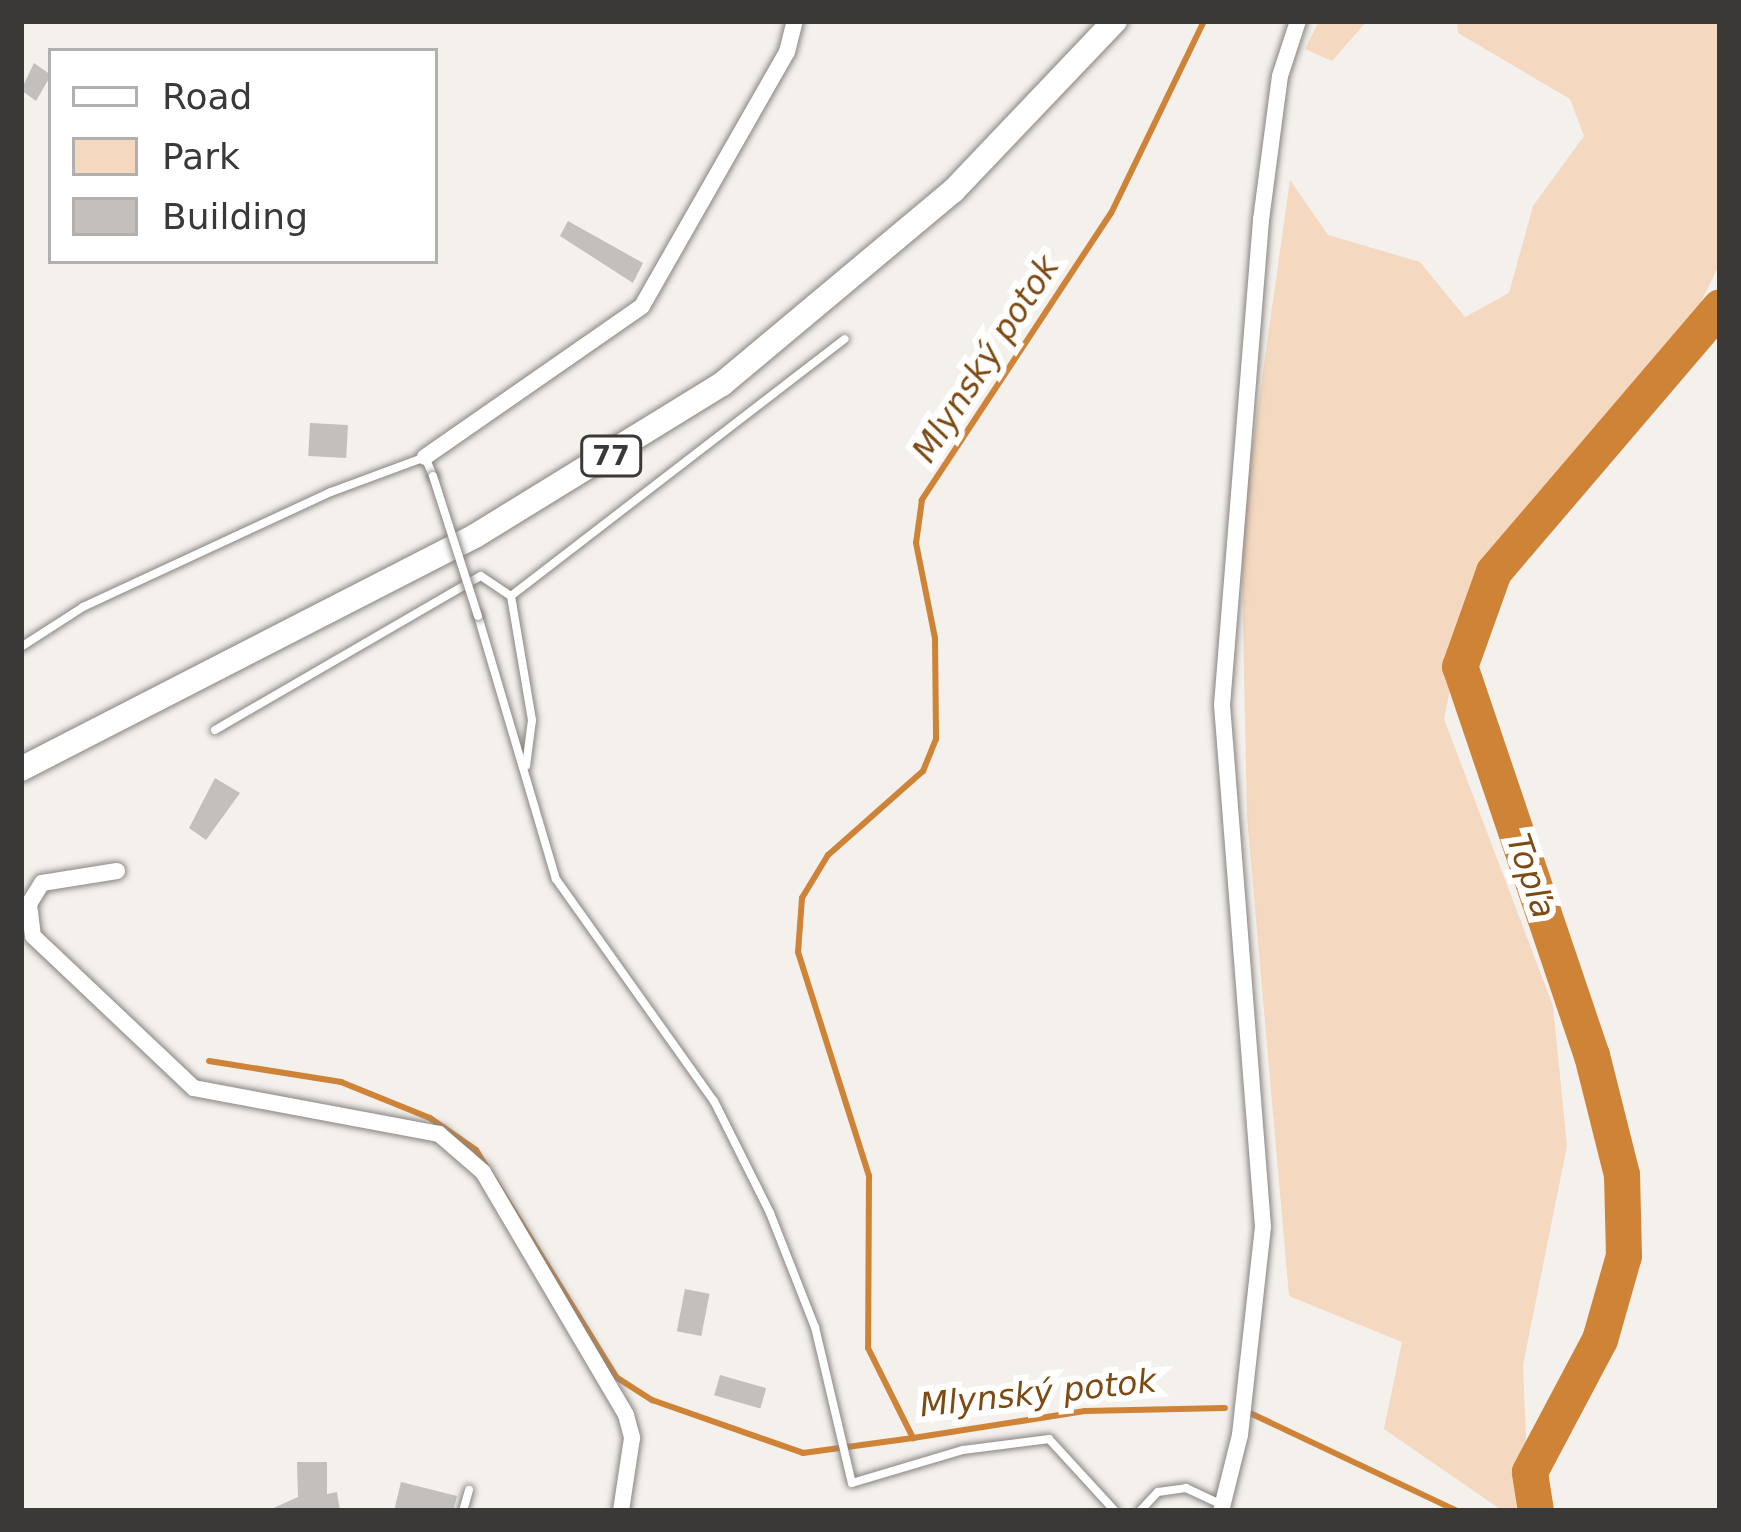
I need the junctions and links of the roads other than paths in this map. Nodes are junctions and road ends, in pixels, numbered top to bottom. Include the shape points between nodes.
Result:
1 (795, 21) edge
2 (1115, 21) edge
3 (1298, 21) edge
4 (844, 339) dead end
5 (425, 457) junction
6 (511, 596) junction
7 (21, 647) edge
8 (215, 730) dead end
9 (525, 768) junction
10 (21, 769) edge
11 (117, 871) dead end
12 (469, 1490) dead end
13 (1222, 1509) edge
14 (463, 1511) edge
15 (621, 1511) edge
16 (1115, 1511) edge
17 (1140, 1511) edge

1 - 5 street via 787,52 642,307
2 - 10 main road, 77 via 953,191 722,384 476,536
3 - 13 street via 1280,76 1261,220 1222,706 1263,1227 1241,1422
4 - 6 lane
5 - 7 lane via 241,532
5 - 9 lane, bridge
6 - 8 lane via 481,576 453,586
6 - 9 lane via 532,720
9 - 16 lane via 556,879 714,1101 770,1214 815,1327 852,1483 963,1450 1049,1439
11 - 15 street via 41,883 29,904 33,936 194,1088 439,1134 483,1172 626,1415 632,1438
12 - 14 lane
13 - 17 lane via 1186,1488 1157,1492

